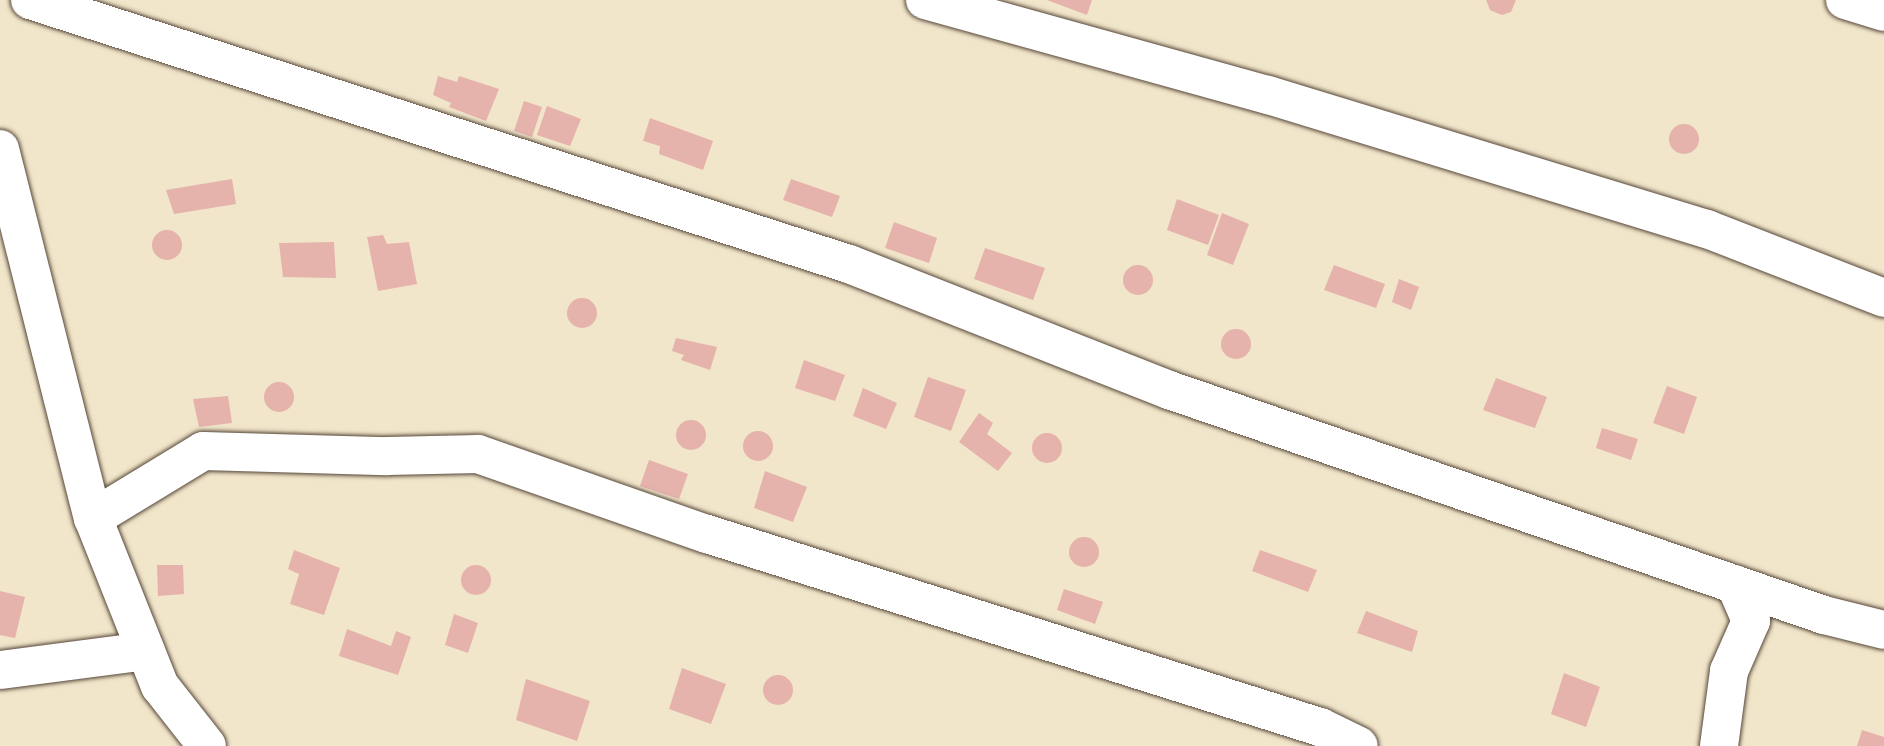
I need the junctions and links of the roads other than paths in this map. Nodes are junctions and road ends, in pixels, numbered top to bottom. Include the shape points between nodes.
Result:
1 (30, 0) edge
2 (925, 0) edge
3 (1845, 0) edge
4 (1884, 12) edge
5 (0, 149) edge
6 (1884, 298) edge
7 (93, 518) junction
8 (1735, 584) junction
9 (1884, 630) edge
10 (146, 651) junction
11 (0, 670) edge
12 (207, 746) edge
13 (1359, 746) edge
14 (1719, 746) edge

1 - 8 street via 849,264 1169,390
2 - 6 street via 1268,95 1692,224
3 - 4 street
5 - 7 street
7 - 10 street
7 - 13 street via 203,451 478,454 707,534 1320,727
8 - 9 street
8 - 14 street via 1751,621 1729,671
10 - 11 street
10 - 12 street via 160,686

